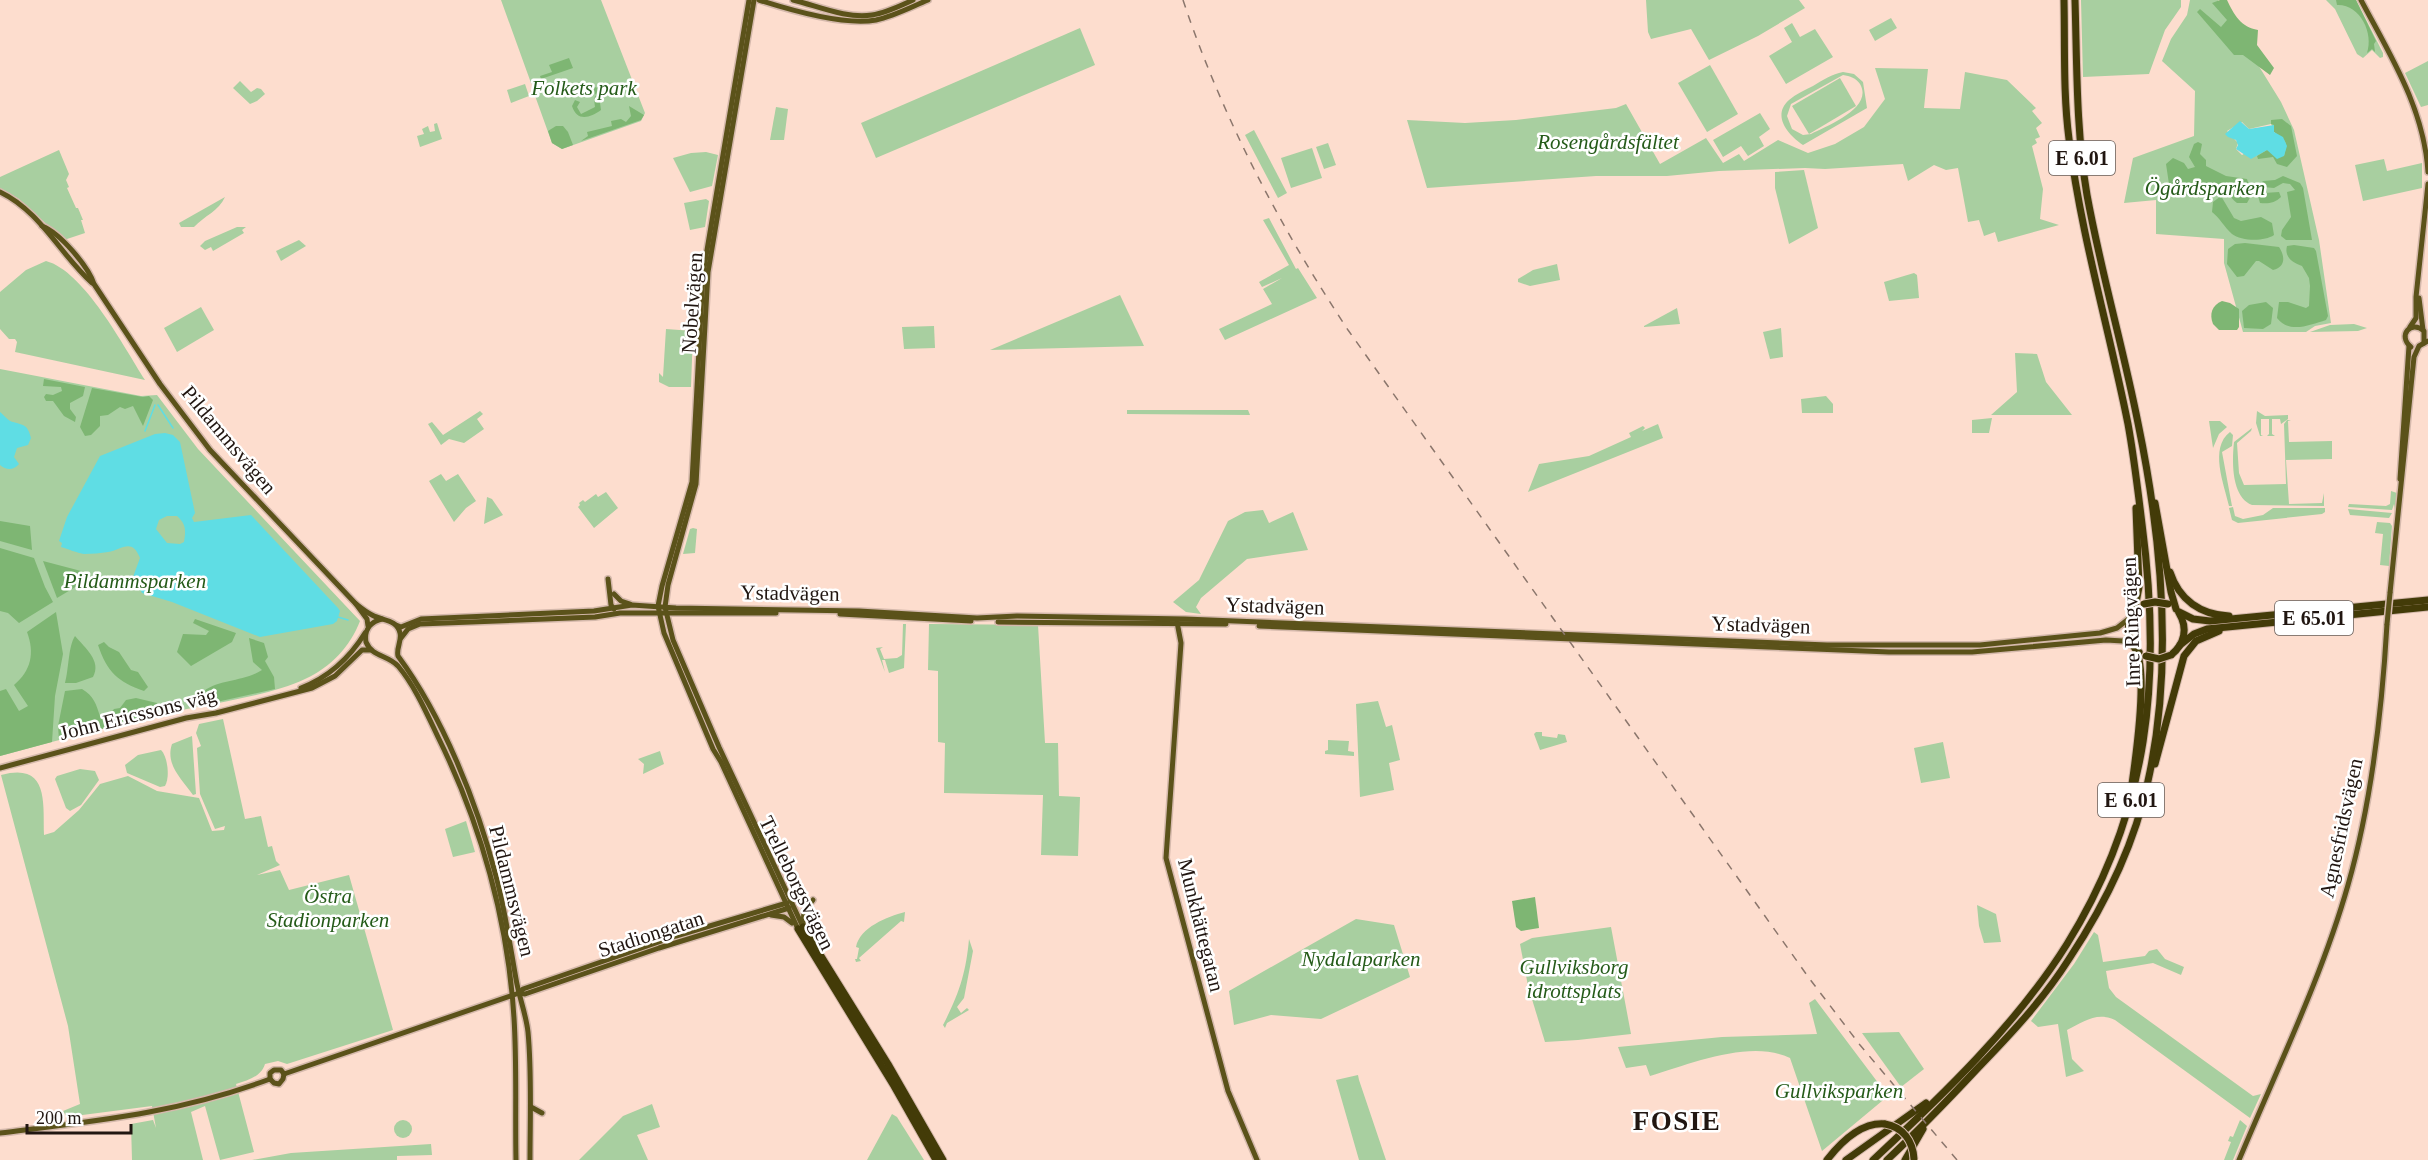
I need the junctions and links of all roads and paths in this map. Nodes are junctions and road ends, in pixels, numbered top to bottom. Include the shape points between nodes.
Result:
1 (749, 0) edge
2 (757, 0) edge
3 (793, 0) edge
4 (912, 0) edge
5 (928, 0) edge
6 (2062, 0) edge
7 (2076, 0) edge
8 (2361, 0) edge
9 (2428, 171) edge
10 (2428, 184) edge
11 (0, 192) edge
12 (2418, 291) junction
13 (2410, 327) junction
14 (2425, 331) edge
15 (2424, 343) edge
16 (2409, 346) junction
17 (2143, 448) junction
18 (2134, 460) junction
19 (2401, 484) junction
20 (2163, 545) junction
21 (608, 579) dead end
22 (614, 594) dead end
23 (2428, 600) edge
24 (356, 604) junction
25 (632, 605) junction
26 (2428, 607) edge
27 (613, 608) junction
28 (658, 609) junction
29 (666, 610) junction
30 (2177, 611) junction
31 (620, 613) junction
32 (2132, 615) junction
33 (580, 618) junction
34 (383, 619) junction
35 (1176, 621) junction
36 (2245, 622) junction
37 (396, 625) junction
38 (367, 630) junction
39 (401, 639) junction
40 (1892, 645) junction
41 (2179, 647) junction
42 (397, 648) junction
43 (2134, 648) junction
44 (371, 650) junction
45 (1825, 650) junction
46 (380, 655) junction
47 (2174, 684) junction
48 (285, 694) junction
49 (0, 768) edge
50 (2148, 783) junction
51 (2127, 810) junction
52 (813, 900) dead end
53 (789, 905) junction
54 (766, 915) junction
55 (799, 927) junction
56 (519, 993) junction
57 (529, 993) junction
58 (511, 995) junction
59 (523, 1006) junction
60 (284, 1074) junction
61 (270, 1079) junction
62 (1952, 1083) junction
63 (531, 1107) junction
64 (542, 1113) dead end
65 (1932, 1115) junction
66 (0, 1133) edge
67 (1914, 1159) edge
68 (516, 1160) edge
69 (530, 1160) edge
70 (936, 1160) edge
71 (943, 1160) edge
72 (1257, 1160) edge
73 (1827, 1160) edge
74 (1846, 1160) edge
75 (1873, 1160) edge
76 (1887, 1160) edge
77 (1905, 1160) edge
78 (2239, 1160) edge

1 - 28 main road, Nobelvägen via 703,274 692,482
2 - 5 main road via 805,14 858,21 886,17
2 - 29 main road, Nobelvägen via 708,272 696,484 668,585
3 - 4 main road via 862,16 879,14
6 - 18 highway, Inre Ringvägen / E 6.01 via 2069,140
7 - 17 highway, Inre Ringvägen / E 6.01 via 2080,137 2093,222
8 - 9 main road via 2412,99 2424,136
10 - 12 main road
11 - 24 main road, Pildammsvägen via 16,201 81,261 160,384 210,450
12 - 13 main road via 2416,318
12 - 14 main road
13 - 14 main road
13 - 16 main road via 2404,336
14 - 15 main road
15 - 16 main road
15 - 19 main road, Agnesfridsvägen via 2414,357
16 - 19 main road, Agnesfridsvägen
17 - 20 highway
17 - 50 highway, Inre Ringvägen / E 6.01 via 2158,556 2162,638 2160,696
18 - 32 highway via 2139,587
18 - 51 highway, Inre Ringvägen / E 6.01 via 2145,542 2152,648 2144,749
19 - 78 main road, Agnesfridsvägen, bridge via 2374,756 2351,876 2326,952
20 - 30 highway
20 - 36 highway via 2172,579 2188,602 2209,613
21 - 27 main road
22 - 25 main road
23 - 36 highway, E 65.01
24 - 34 main road, Pildammsvägen
24 - 38 main road, Pildammsvägen via 367,619
25 - 27 main road
25 - 28 main road
26 - 36 highway, E 65.01
27 - 31 main road
27 - 33 main road
27 - 37 main road via 421,619 401,627
28 - 29 main road, Ystadvägen
28 - 31 main road
28 - 53 main road, Trelleborgsvägen via 664,633 713,749
29 - 35 main road, Ystadvägen via 859,611 977,618
29 - 53 main road, Trelleborgsvägen via 673,640
30 - 32 highway, bridge via 2168,604 2155,602 2144,604
30 - 36 highway, E 65.01 via 2193,619
30 - 41 highway via 2184,631
31 - 33 main road
32 - 40 main road, Ystadvägen via 2117,628 2100,633 1980,645
32 - 43 highway via 2128,629
33 - 39 main road via 420,624 408,629
34 - 37 main road, Pildammsvägen
34 - 38 main road via 373,622
35 - 40 main road, Ystadvägen
35 - 45 main road, Ystadvägen
35 - 72 main road, Munkhättegatan via 1180,643 1166,858 1228,1091
36 - 41 highway, E 65.01 via 2200,631
36 - 47 highway via 2196,641 2184,656
37 - 39 main road
38 - 44 main road, Pildammsvägen via 366,642
38 - 48 main road, John Ericssons väg via 348,657 331,672
39 - 42 main road
40 - 45 main road, Ystadvägen via 1883,650
41 - 43 highway, bridge via 2159,659
41 - 47 highway
42 - 46 main road
42 - 56 main road, Pildammsvägen via 453,754 486,841
43 - 45 main road, Ystadvägen via 2123,641 2106,640 1961,652
43 - 51 highway via 2140,664 2139,703
44 - 46 main road, Pildammsvägen
44 - 48 main road, John Ericssons väg via 359,652 323,683
46 - 58 main road, Pildammsvägen via 396,663 412,689 470,810 498,908
47 - 50 highway via 2160,750
48 - 49 main road, John Ericssons väg
50 - 65 highway, Inre Ringvägen / E 6.01 via 2117,871 2071,957 2019,1025
51 - 62 highway, Inre Ringvägen / E 6.01 via 2094,895 2067,944 2006,1025
52 - 55 main road
53 - 54 main road, Stadiongatan
53 - 55 main road, Trelleborgsvägen
53 - 56 main road, Stadiongatan via 666,939
54 - 55 main road via 784,917
54 - 57 main road, Stadiongatan
55 - 70 highway, Trelleborgsvägen
55 - 71 highway, Trelleborgsvägen via 894,1074
56 - 57 main road, Stadiongatan
56 - 58 main road, Stadiongatan
56 - 59 main road, Pildammsvägen
57 - 59 main road
58 - 60 main road, Stadiongatan
58 - 68 main road, Pildammsvägen
59 - 63 main road, Pildammsvägen
60 - 61 main road, Stadiongatan via 279,1084
60 - 61 main road, Stadiongatan via 274,1070
61 - 66 main road, Stadiongatan via 154,1112
62 - 74 highway
62 - 75 highway, Inre Ringvägen / E 6.01
63 - 64 main road
63 - 69 main road, Pildammsvägen
65 - 76 highway, Inre Ringvägen / E 6.01
65 - 77 highway
67 - 73 highway, bridge via 1913,1149 1899,1129 1873,1124 1861,1129

